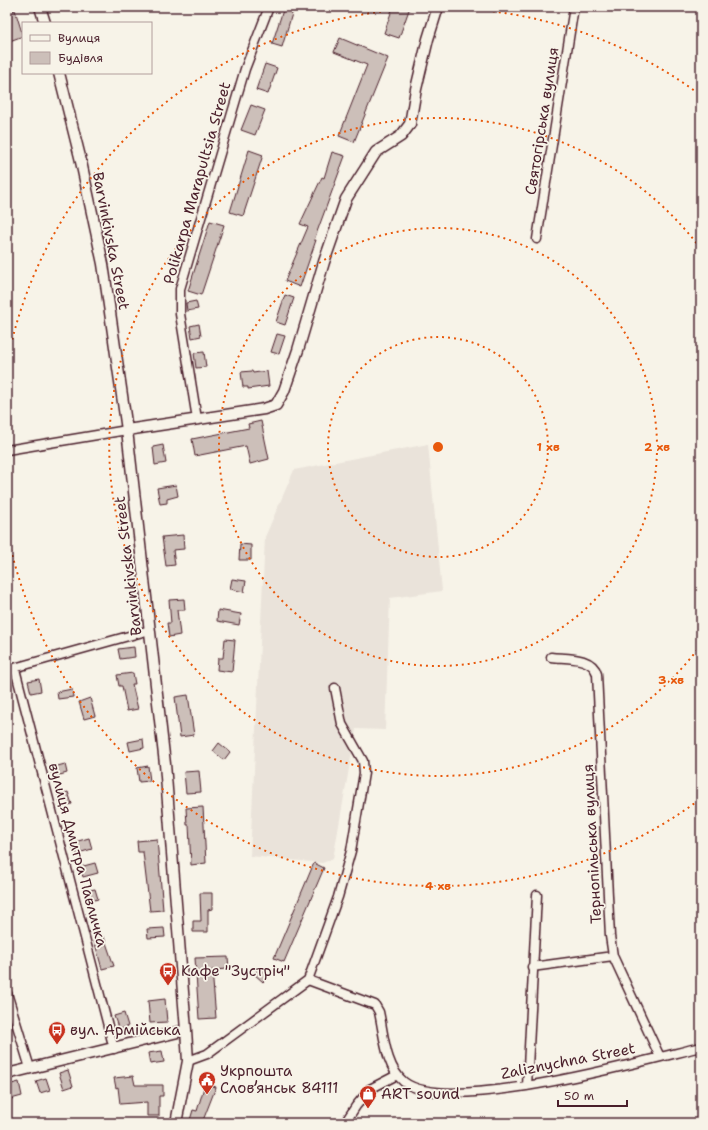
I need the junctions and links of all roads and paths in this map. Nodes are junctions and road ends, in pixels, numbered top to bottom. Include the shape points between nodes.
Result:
1 (40, 7) edge
2 (269, 7) edge
3 (438, 7) edge
4 (574, 7) edge
5 (44, 22) edge
6 (58, 74) edge
7 (537, 239) dead end
8 (197, 419) junction
9 (127, 430) junction
10 (7, 450) edge
11 (150, 630) junction
12 (551, 657) dead end
13 (11, 669) edge
14 (335, 688) dead end
15 (536, 895) dead end
16 (613, 956) junction
17 (532, 966) junction
18 (308, 980) junction
19 (7, 993) edge
20 (186, 1030) junction
21 (701, 1046) edge
22 (114, 1049) junction
23 (660, 1057) junction
24 (188, 1060) junction
25 (30, 1068) junction
26 (7, 1074) edge
27 (398, 1075) junction
28 (527, 1086) junction
29 (176, 1123) edge
30 (345, 1123) edge

1 - 5 street
2 - 8 street, Polikarpa Marapultsia Street via 245,69 180,289 180,314
3 - 8 street via 416,89 410,124 401,136 376,152 346,198 298,350 284,391 276,405
4 - 7 street, Святогірська вулиця
6 - 9 street, Barvinkivska Street via 80,157 103,264
8 - 9 street
9 - 10 street
9 - 11 street, Barvinkivska Street
11 - 13 street
11 - 20 street, Barvinkivska Street via 165,764
12 - 16 street, Тернопільська вулиця via 586,662 595,668 597,674
13 - 22 street, вулиця Дмитра Павличка
14 - 18 street via 342,724 361,756 364,773 351,851 338,897
15 - 17 street
16 - 17 street
16 - 23 street, Тернопільська вулиця
17 - 28 street
18 - 24 street via 207,1054
18 - 27 street, Zaliznychna Street via 375,1005 379,1012 390,1063
19 - 25 street
20 - 22 street
20 - 24 street, Barvinkivska Street
21 - 23 street, Zaliznychna Street
22 - 25 street
23 - 28 street, Zaliznychna Street
24 - 29 street, Barvinkivska Street
25 - 26 street
27 - 28 street, Zaliznychna Street via 415,1088 430,1092 463,1092
27 - 30 street via 370,1089

